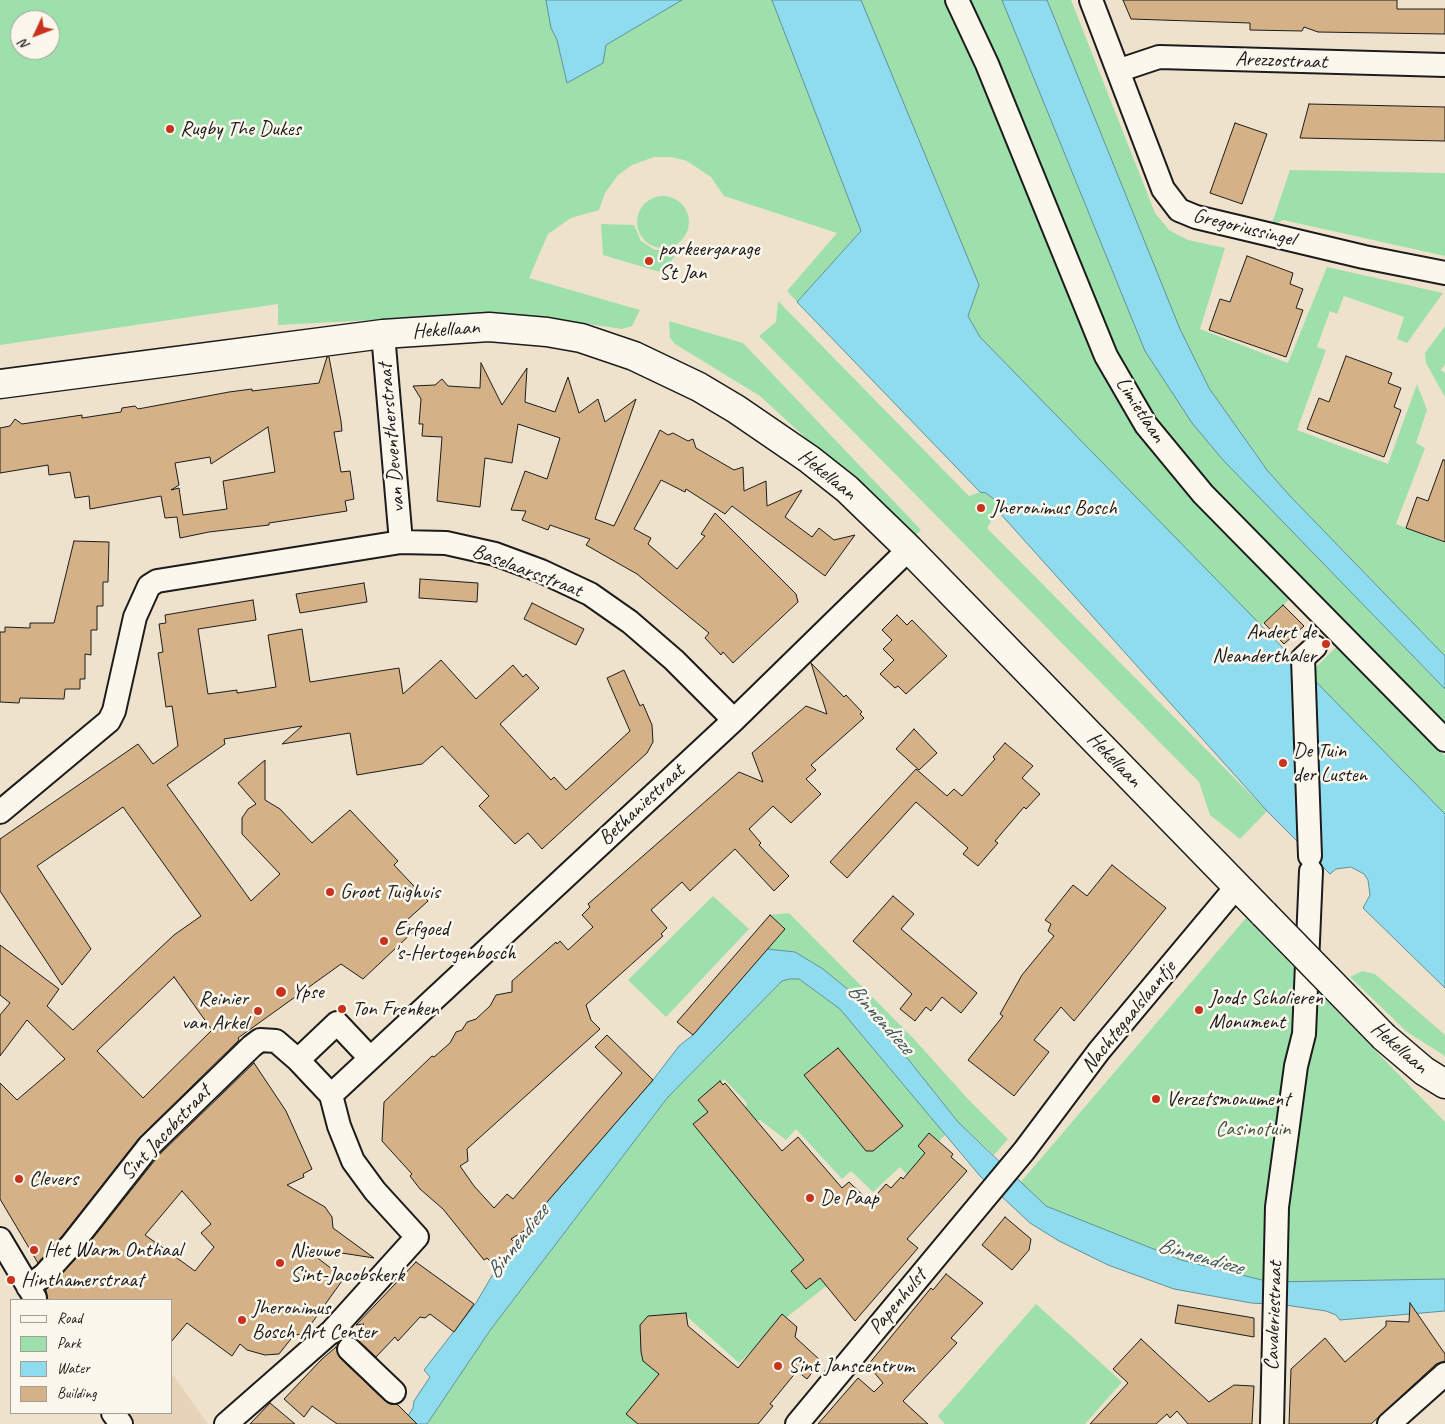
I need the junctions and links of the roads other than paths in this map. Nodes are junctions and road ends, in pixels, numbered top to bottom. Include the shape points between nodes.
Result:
1 (957, 0) edge
2 (1091, 0) edge
3 (1445, 65) edge
4 (1120, 70) junction
5 (1445, 273) edge
6 (382, 334) junction
7 (0, 384) edge
8 (401, 542) junction
9 (909, 548) junction
10 (1309, 653) dead end
11 (734, 720) junction
12 (1445, 740) edge
13 (0, 812) edge
14 (1237, 886) junction
15 (370, 1058) junction
16 (298, 1060) junction
17 (1445, 1084) edge
18 (331, 1095) junction
19 (979, 1204) joint
20 (0, 1239) edge
21 (32, 1294) edge
22 (340, 1340) junction
23 (1445, 1374) edge
24 (394, 1392) dead end
25 (114, 1414) edge
26 (122, 1424) edge
27 (226, 1424) edge
28 (797, 1424) edge
29 (1272, 1424) edge
30 (1389, 1424) edge

1 - 12 street, Limietlaan via 987,64 1106,356 1146,425 1202,494
2 - 4 street, Gregoriussingel
3 - 4 street, Arezzostraat via 1159,57
4 - 5 street, Gregoriussingel via 1163,189 1179,210 1196,217 1364,257
6 - 7 main road, Hekellaan
6 - 8 street, van Deventherstraat
6 - 9 main road, Hekellaan via 520,328 581,338 634,356 699,387 802,454 847,489
8 - 11 street, Baselaarsstraat via 446,543 495,554 590,594 630,622 674,660
8 - 13 street, Baselaarsstraat via 157,581 149,586 135,617 114,711 109,720
9 - 11 street, Bethaniestraat
9 - 14 main road, Hekellaan
10 - 29 street, Cavaleriestraat via 1311,863 1304,1034 1296,1066 1277,1207
11 - 15 street, Bethaniestraat
14 - 17 main road, Hekellaan, bridge via 1384,1037 1424,1071
14 - 19 street, Nachtegaalslaantje via 1099,1051 1024,1151
15 - 16 street via 337,1023
15 - 18 street, Bethaniestraat
16 - 18 street
16 - 21 street, Sint Jacobstraat via 276,1041 260,1040 252,1046 149,1146
18 - 22 street via 353,1161 416,1237
19 - 28 street, Papenhulst
20 - 21 street
22 - 24 street
22 - 27 street
23 - 30 street
25 - 26 street

